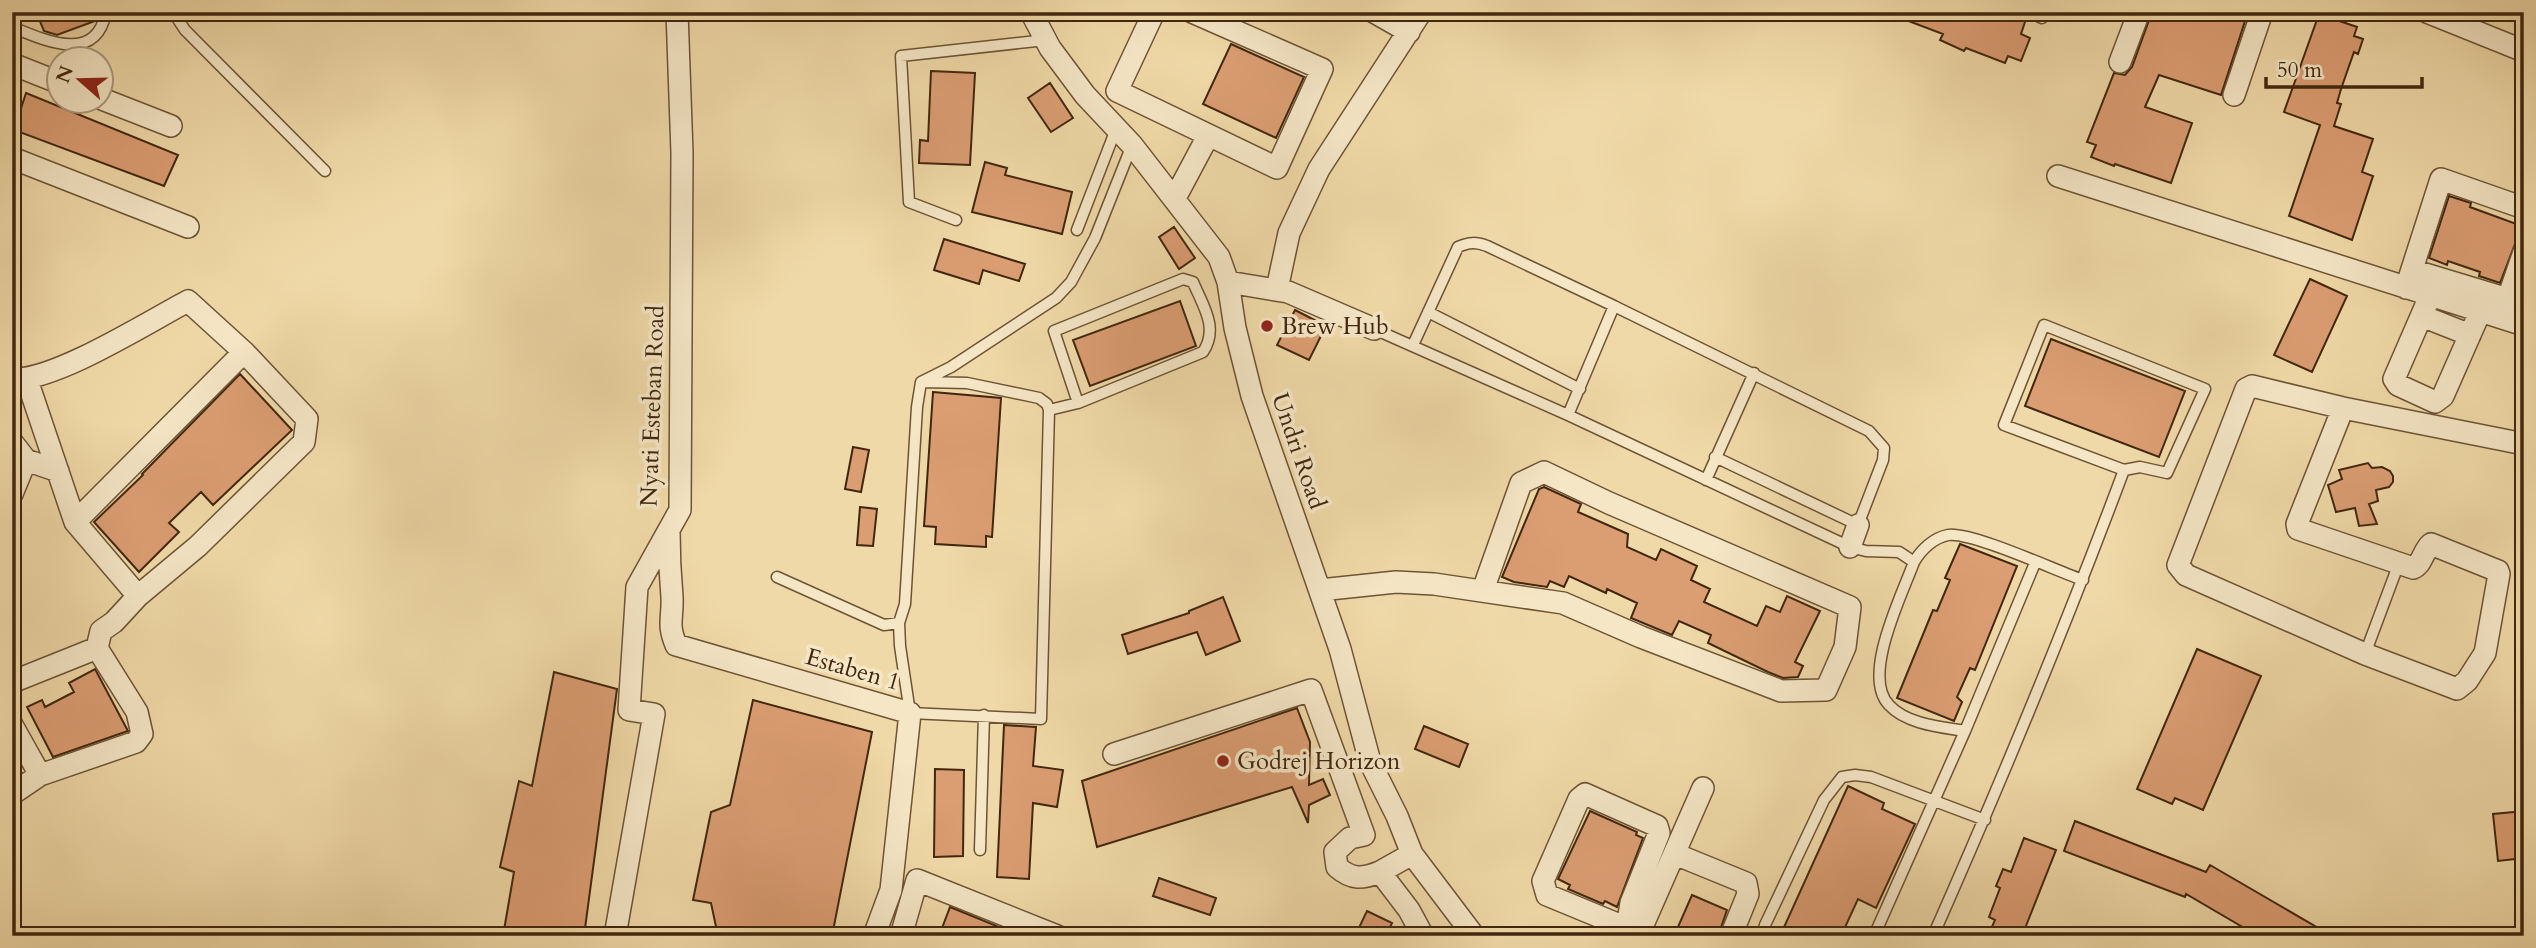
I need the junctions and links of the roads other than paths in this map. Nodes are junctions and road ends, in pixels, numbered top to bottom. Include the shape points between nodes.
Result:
1 (106, 12) edge
2 (173, 12) edge
3 (677, 12) edge
4 (1031, 12) edge
5 (1154, 12) edge
6 (1192, 12) edge
7 (1374, 12) edge
8 (1422, 12) edge
9 (2029, 12) edge
10 (2139, 12) edge
11 (2262, 12) edge
12 (2427, 12) edge
13 (2042, 18) dead end
14 (12, 27) edge
15 (1409, 32) junction
16 (1046, 40) junction
17 (2524, 51) edge
18 (2120, 62) dead end
19 (12, 64) edge
20 (46, 77) edge
21 (2234, 95) dead end
22 (116, 104) edge
23 (171, 126) dead end
24 (1116, 129) junction
25 (1208, 136) junction
26 (1132, 145) junction
27 (12, 158) edge
28 (325, 171) dead end
29 (2058, 176) dead end
30 (1175, 198) junction
31 (2524, 208) edge
32 (956, 220) dead end
33 (188, 227) dead end
34 (1077, 230) dead end
35 (2524, 252) edge
36 (2409, 279) junction
37 (1228, 282) junction
38 (1277, 289) junction
39 (1615, 306) junction
40 (2426, 306) junction
41 (2505, 309) junction
42 (1428, 312) junction
43 (2480, 312) junction
44 (2524, 325) edge
45 (1374, 329) joint
46 (2470, 335) junction
47 (1413, 345) junction
48 (244, 352) junction
49 (1754, 373) junction
50 (20, 379) edge
51 (921, 382) junction
52 (1580, 389) junction
53 (1078, 403) junction
54 (2343, 408) junction
55 (1049, 410) junction
56 (1568, 415) junction
57 (12, 442) edge
58 (2524, 444) edge
59 (1715, 457) junction
60 (26, 460) junction
61 (2124, 470) junction
62 (58, 471) junction
63 (1706, 480) junction
64 (12, 494) edge
65 (75, 522) junction
66 (1858, 525) junction
67 (669, 528) junction
68 (1850, 547) junction
69 (1914, 562) junction
70 (2035, 563) junction
71 (2399, 564) junction
72 (777, 577) dead end
73 (2083, 580) junction
74 (1320, 590) junction
75 (1483, 590) junction
76 (138, 596) junction
77 (899, 622) junction
78 (97, 648) junction
79 (2365, 654) junction
80 (12, 682) edge
81 (910, 713) junction
82 (984, 715) junction
83 (12, 725) edge
84 (1965, 731) junction
85 (1114, 754) dead end
86 (40, 775) junction
87 (1703, 788) dead end
88 (12, 794) edge
89 (1935, 800) junction
90 (1397, 816) junction
91 (1985, 820) junction
92 (1364, 835) junction
93 (980, 850) dead end
94 (1412, 853) junction
95 (1675, 854) junction
96 (1380, 872) junction
97 (1635, 932) edge
98 (615, 936) edge
99 (874, 936) edge
100 (901, 936) edge
101 (1057, 936) edge
102 (1423, 936) edge
103 (1474, 936) edge
104 (1731, 936) edge
105 (1763, 936) edge
106 (1874, 936) edge
107 (1933, 936) edge

1 - 14 lane via 100,32 86,43 68,46
2 - 28 lane via 185,30
3 - 67 street, Nyati Esteban Road via 682,153 680,510
4 - 16 street, Undri Road
5 - 25 street via 1117,91
6 - 25 street via 1322,69 1277,169
7 - 15 street
8 - 15 street
9 - 13 lane
10 - 18 street
11 - 21 street
12 - 17 street
15 - 38 street via 1319,169 1289,233
16 - 24 street, Undri Road
16 - 32 lane via 901,56 909,202
19 - 20 street
22 - 23 street
24 - 26 street, Undri Road
24 - 34 lane
25 - 30 street
26 - 30 street, Undri Road
26 - 51 lane via 1072,282 1056,298
27 - 33 street
29 - 36 street
30 - 37 street, Undri Road via 1219,257
31 - 36 street via 2441,179
35 - 41 street
36 - 40 street
36 - 41 street
37 - 38 street
37 - 74 street, Undri Road via 1252,396
38 - 45 street
39 - 42 lane via 1477,243 1467,243 1458,247
39 - 49 lane
39 - 52 lane
40 - 43 street
40 - 46 street
40 - 46 street via 2394,379 2398,385 2435,402 2443,396
41 - 43 street
41 - 44 street
42 - 47 lane
42 - 52 lane
43 - 46 street
45 - 47 lane
47 - 56 lane
48 - 50 street via 188,301 69,364
48 - 65 street
48 - 76 street via 306,419 304,442 198,546
49 - 59 lane
49 - 66 lane via 1878,439 1884,448 1883,460
50 - 62 street
51 - 55 lane via 967,383 1039,398
51 - 77 lane via 905,604
52 - 56 lane
53 - 53 lane via 1054,331 1183,279 1193,282 1210,326 1211,340 1203,352
53 - 55 lane
54 - 58 street
54 - 71 street via 2297,524 2302,531
54 - 79 street via 2257,385 2246,389 2178,565 2186,575
55 - 82 lane via 1041,719
56 - 63 lane
57 - 60 street
59 - 63 lane
59 - 66 lane
60 - 62 street
60 - 64 street
61 - 61 lane via 2004,425 2044,325 2205,389 2167,473 2140,467
61 - 73 lane
62 - 65 street
63 - 68 lane
65 - 76 street
66 - 68 street
67 - 81 street, Estaben 1 via 670,630 676,645
67 - 98 street, Nyati Esteban Road via 637,587 629,710 654,714
68 - 69 lane via 1899,552
69 - 70 lane via 1920,551 1939,539 1960,535
69 - 84 lane via 1882,651 1879,690 1889,705 1904,715
70 - 73 lane
70 - 84 lane
71 - 79 lane
71 - 79 street via 2416,568 2431,544 2498,571 2485,653 2458,689
72 - 77 lane via 884,625
73 - 91 lane
74 - 75 street via 1396,582
74 - 90 street, Undri Road via 1370,762
75 - 75 street via 1563,603 1781,691 1826,690 1845,647 1850,607 1544,472 1521,483
76 - 78 street via 101,631
77 - 81 lane
78 - 80 street
78 - 86 street via 137,712 142,734 136,742
81 - 82 lane
81 - 99 street, Estaben 1 via 891,890
82 - 93 lane
83 - 86 street
84 - 89 lane
85 - 92 street via 1311,690
86 - 88 street
87 - 95 street
89 - 91 lane
89 - 105 lane via 1871,778 1842,777 1824,800
89 - 106 lane
90 - 92 street
90 - 94 street, Undri Road
91 - 107 lane
92 - 96 street via 1350,838 1335,852 1337,867 1347,876 1361,879
94 - 96 street
94 - 103 street, Undri Road
95 - 97 street
95 - 104 street via 1746,883 1748,894
96 - 102 street
97 - 97 street via 1631,903 1659,833 1657,826 1585,794 1543,881 1547,895
100 - 101 street via 917,880

